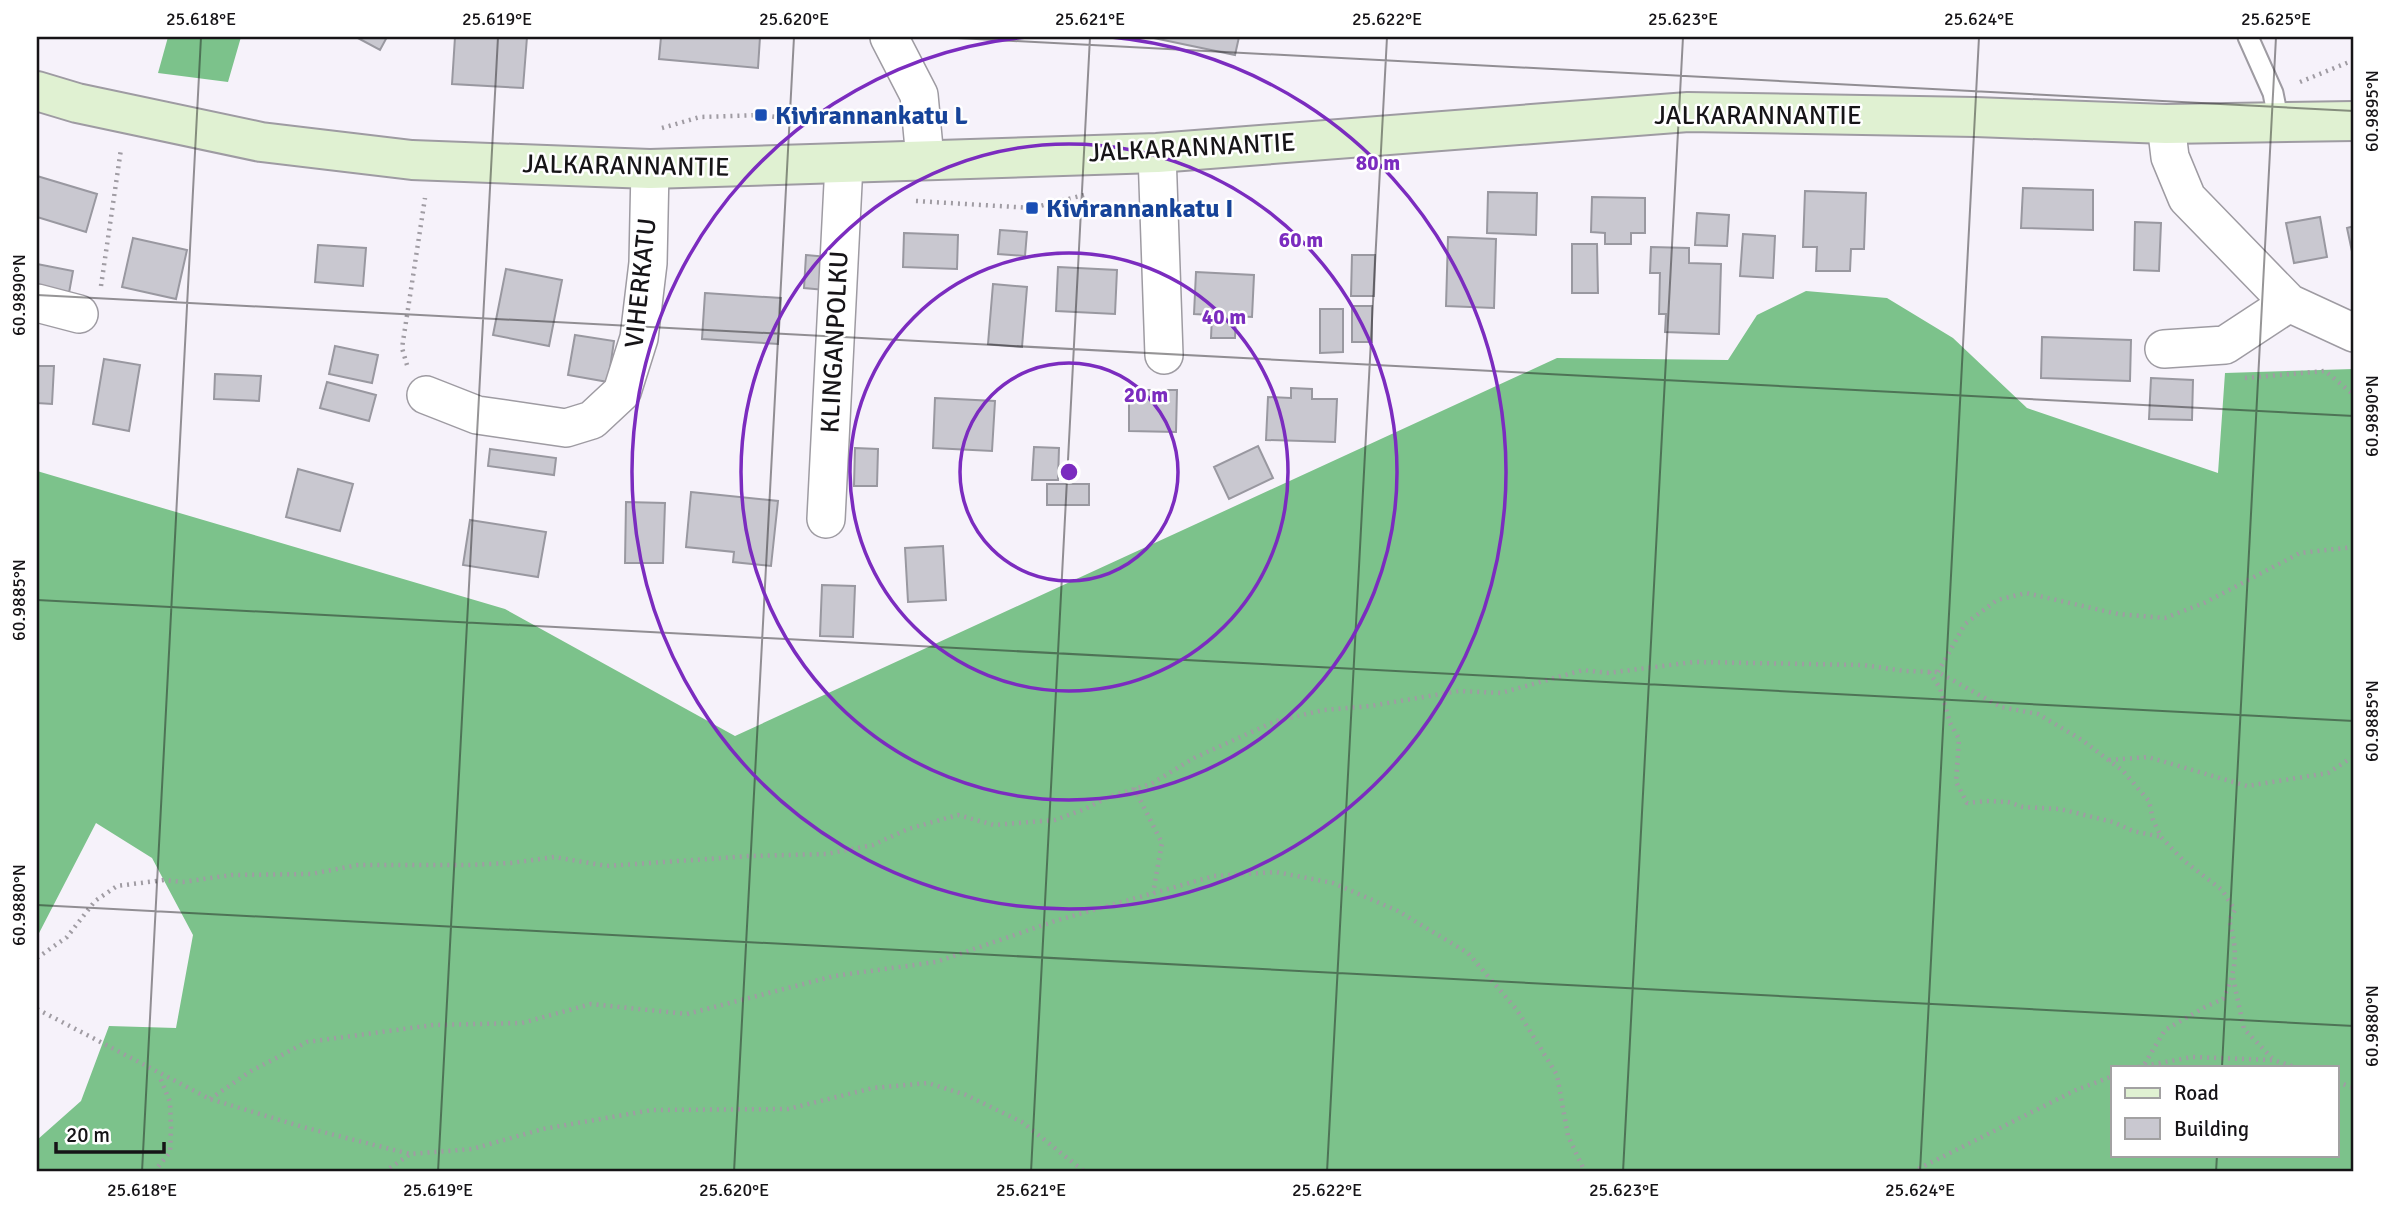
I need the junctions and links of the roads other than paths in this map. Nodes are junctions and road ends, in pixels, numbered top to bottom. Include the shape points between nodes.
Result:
1 (889, 37) edge
2 (2248, 37) edge
3 (37, 91) edge
4 (2276, 108) junction
5 (2354, 121) edge
6 (2166, 124) junction
7 (1157, 152) junction
8 (925, 159) junction
9 (844, 164) junction
10 (650, 169) junction
11 (37, 303) edge
12 (2289, 303) junction
13 (79, 314) road end
14 (2354, 333) edge
15 (2164, 349) dead end
16 (1164, 355) dead end
17 (426, 395) road end
18 (825, 520) dead end

1 - 8 street via 919,96
2 - 4 lane
3 - 10 main road, JALKARANNANTIE via 261,142 412,160
4 - 5 main road, JALKARANNANTIE
4 - 6 main road, JALKARANNANTIE
6 - 7 main road, JALKARANNANTIE via 1688,112
6 - 12 street via 2170,157 2187,198
7 - 8 main road, JALKARANNANTIE
7 - 16 street
8 - 9 main road, JALKARANNANTIE
9 - 10 main road, JALKARANNANTIE
9 - 18 street, KLINGANPOLKU
10 - 17 street, VIHERKATU via 648,263 639,338 622,392 592,420 566,428 477,415
11 - 13 street
12 - 14 street
12 - 15 street via 2225,345

